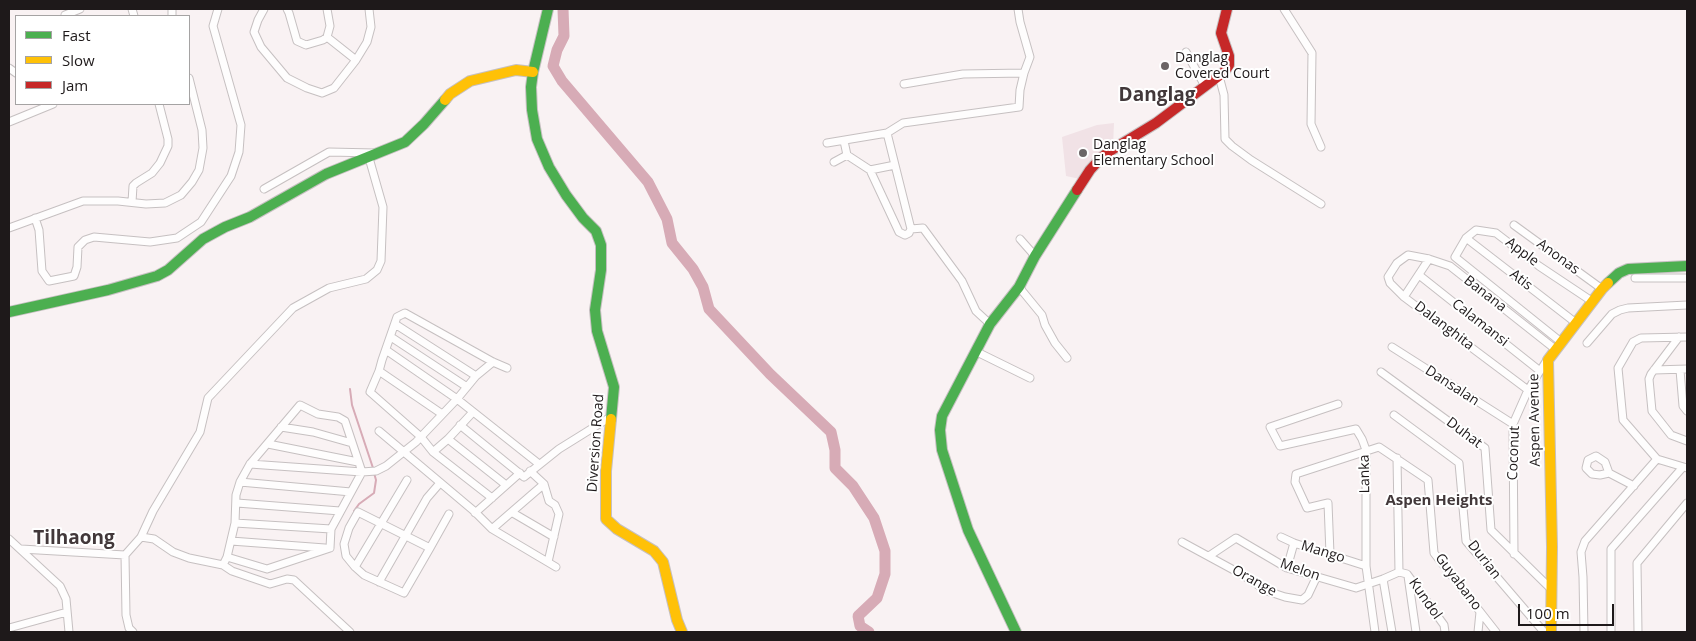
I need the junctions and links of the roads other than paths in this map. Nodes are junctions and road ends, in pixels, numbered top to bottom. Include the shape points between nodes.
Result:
1 (80, 9) edge
2 (218, 9) edge
3 (264, 9) edge
4 (287, 9) edge
5 (327, 9) edge
6 (369, 9) edge
7 (548, 9) edge
8 (1018, 9) edge
9 (1227, 9) edge
10 (1284, 9) edge
11 (67, 15) edge
12 (327, 37) junction
13 (1186, 52) dead end
14 (356, 60) junction
15 (533, 72) junction
16 (1024, 73) junction
17 (1212, 81) junction
18 (190, 82) edge
19 (904, 84) dead end
20 (51, 105) edge
21 (159, 105) edge
22 (9, 122) edge
23 (887, 133) junction
24 (844, 141) junction
25 (827, 143) dead end
26 (1321, 147) dead end
27 (380, 153) junction
28 (847, 155) junction
29 (368, 158) junction
30 (834, 162) dead end
31 (895, 165) junction
32 (870, 170) junction
33 (264, 189) dead end
34 (132, 202) junction
35 (1321, 204) dead end
36 (35, 218) junction
37 (1514, 225) dead end
38 (9, 228) edge
39 (911, 229) junction
40 (1466, 238) junction
41 (1020, 239) dead end
42 (1408, 255) joint
43 (1035, 256) junction
44 (1429, 259) junction
45 (1687, 266) edge
46 (1419, 275) junction
47 (1635, 278) dead end
48 (1687, 278) edge
49 (1019, 287) junction
50 (1602, 289) junction
51 (1404, 297) junction
52 (1593, 302) junction
53 (1687, 305) edge
54 (9, 312) edge
55 (1576, 323) junction
56 (395, 324) junction
57 (990, 324) junction
58 (391, 337) junction
59 (1679, 337) junction
60 (1687, 337) edge
61 (1587, 343) dead end
62 (1558, 345) junction
63 (1392, 347) dead end
64 (386, 350) junction
65 (975, 352) junction
66 (1067, 358) dead end
67 (1548, 360) junction
68 (493, 362) junction
69 (507, 368) dead end
70 (1684, 369) edge
71 (1654, 370) junction
72 (379, 371) junction
73 (1540, 371) junction
74 (1381, 372) dead end
75 (476, 376) junction
76 (1030, 378) dead end
77 (467, 387) junction
78 (1528, 390) junction
79 (457, 399) junction
80 (1338, 404) dead end
81 (1687, 411) edge
82 (473, 412) junction
83 (442, 414) junction
84 (612, 416) junction
85 (1394, 416) dead end
86 (1512, 424) junction
87 (460, 425) junction
88 (280, 428) junction
89 (379, 431) dead end
90 (421, 437) junction
91 (448, 439) junction
92 (1687, 441) edge
93 (352, 443) junction
94 (268, 444) junction
95 (1366, 450) junction
96 (404, 452) junction
97 (433, 452) junction
98 (1396, 458) junction
99 (1657, 459) junction
100 (358, 462) junction
101 (250, 464) junction
102 (538, 464) junction
103 (1685, 468) edge
104 (530, 471) junction
105 (362, 472) junction
106 (520, 473) junction
107 (1609, 473) dead end
108 (408, 480) dead end
109 (240, 482) junction
110 (440, 483) junction
111 (544, 484) junction
112 (506, 485) junction
113 (1634, 486) junction
114 (351, 492) junction
115 (492, 498) junction
116 (237, 502) junction
117 (1687, 504) edge
118 (340, 511) junction
119 (476, 513) junction
120 (513, 513) junction
121 (449, 514) dead end
122 (234, 522) junction
123 (382, 523) junction
124 (331, 529) junction
125 (492, 529) junction
126 (406, 535) junction
127 (554, 537) junction
128 (1281, 537) dead end
129 (141, 538) junction
130 (9, 539) edge
131 (231, 540) junction
132 (1182, 542) dead end
133 (1294, 543) junction
134 (330, 548) junction
135 (430, 548) junction
136 (21, 549) junction
137 (1330, 554) junction
138 (1514, 554) junction
139 (125, 555) junction
140 (1209, 556) junction
141 (227, 557) junction
142 (548, 562) junction
143 (223, 565) junction
144 (1366, 566) junction
145 (355, 567) junction
146 (556, 567) dead end
147 (1287, 568) junction
148 (1398, 572) junction
149 (1407, 574) junction
150 (1317, 576) junction
151 (1383, 579) junction
152 (379, 582) junction
153 (1369, 583) junction
154 (1552, 589) junction
155 (67, 612) junction
156 (1480, 612) junction
157 (9, 628) edge
158 (69, 632) edge
159 (132, 632) edge
160 (350, 632) edge
161 (682, 632) edge
162 (1016, 632) edge
163 (1375, 632) edge
164 (1392, 632) edge
165 (1416, 632) edge
166 (1444, 632) edge
167 (1478, 632) edge
168 (1496, 632) edge
169 (1544, 632) edge
170 (1551, 632) edge
171 (1584, 632) edge
172 (1611, 632) edge
173 (1638, 632) edge

1 - 11 street
2 - 36 street via 213,26 241,125 239,152 231,176 201,222 177,238 150,242 94,236 78,247 74,276 49,280 42,271
3 - 14 street via 254,32 261,47 288,78 322,93 334,88
4 - 12 street via 297,41 306,46
5 - 12 street via 330,26
6 - 14 street via 367,42
7 - 15 street, Diversion Road
8 - 16 street via 1030,53
9 - 17 street via 1221,33 1229,65
10 - 26 street via 1312,53 1311,124
12 - 14 street
13 - 17 street
15 - 27 street via 516,70 470,81 450,94 405,142
15 - 84 street, Diversion Road via 532,110 538,139 549,167 566,196 596,231 601,245 596,331 614,387
16 - 19 street via 963,74
16 - 23 street via 1019,107 903,123
17 - 35 street via 1224,95 1225,139 1251,160
17 - 43 street via 1100,159
18 - 34 street via 202,130 203,148 198,170 181,194 165,203
20 - 22 street
21 - 34 street via 168,146 152,173 133,186
23 - 24 street
23 - 31 street
24 - 25 street
24 - 28 street
27 - 29 street
27 - 33 street via 329,152
28 - 30 street
28 - 32 street
29 - 54 street via 326,174 250,217 203,239 157,276
29 - 129 street via 383,206 381,260 377,270 366,279 329,288 293,308 208,398 200,432 153,511
31 - 32 street
31 - 39 street
32 - 39 street via 899,232 909,233
34 - 36 street via 83,201
36 - 38 street
37 - 50 street, Anonas
39 - 57 street via 923,228 962,281 976,311
40 - 52 street, Apple via 1476,230 1496,233
40 - 55 street, Atis
40 - 62 street via 1454,256
41 - 43 street
42 - 44 street, Banana
42 - 51 street, Dalanghita via 1397,263 1388,277
43 - 49 street
44 - 46 street
44 - 62 street, Banana via 1450,266
45 - 50 street, Aspen Avenue via 1628,268
46 - 51 street
46 - 73 street, Calamansi
47 - 48 street
49 - 57 street
49 - 66 street via 1042,315 1055,343
50 - 52 street, Aspen Avenue
51 - 78 street, Dalanghita
52 - 55 street, Aspen Avenue
53 - 61 street via 1620,310 1612,314
55 - 62 street, Aspen Avenue
56 - 58 street
56 - 68 street via 397,317 405,313
56 - 75 street
57 - 65 street
58 - 64 street
58 - 77 street
59 - 60 street
59 - 71 street
59 - 99 street via 1641,338 1632,342 1618,368 1623,420
62 - 67 street, Aspen Avenue
63 - 86 street, Dansalan
64 - 72 street
64 - 79 street
65 - 76 street
65 - 162 street via 942,416 942,450 968,530
67 - 73 street, Coconut
67 - 154 street, Aspen Avenue
68 - 69 street
68 - 75 street
70 - 71 street
70 - 81 street via 1683,406
71 - 92 street via 1649,380 1652,411 1671,435
72 - 83 street
72 - 90 street via 370,392
73 - 78 street, Coconut
74 - 138 street, Duhat via 1485,448 1491,530
75 - 77 street
77 - 79 street
78 - 86 street, Coconut
79 - 82 street
79 - 83 street
80 - 95 street, Lanka via 1270,427 1280,446 1356,430
82 - 87 street
82 - 102 street
83 - 90 street
84 - 102 street
84 - 161 street, Diversion Road via 606,471 606,519 654,551 664,562
85 - 169 street, Durian via 1458,463 1466,542
86 - 138 street, Coconut
87 - 91 street
87 - 106 street
88 - 93 street via 313,432
88 - 93 street via 300,405 344,421
88 - 94 street
89 - 96 street
90 - 96 street
90 - 97 street
91 - 97 street
91 - 112 street
93 - 100 street
94 - 100 street
94 - 101 street
95 - 98 street, Guyabano via 1378,447
95 - 137 street via 1296,474 1295,482 1307,508 1328,503
95 - 144 street, Lanka
96 - 105 street via 386,466
96 - 110 street
97 - 115 street
98 - 148 street
98 - 156 street, Guyabano via 1428,480 1434,553
99 - 103 street
99 - 113 street
100 - 105 street
101 - 105 street
101 - 109 street
102 - 104 street
103 - 172 street via 1612,549
104 - 106 street via 524,477
104 - 111 street
105 - 114 street
106 - 112 street
107 - 113 street
108 - 123 street
109 - 114 street
109 - 116 street
110 - 119 street
110 - 126 street via 427,498
111 - 120 street
111 - 127 street via 549,501 559,514
112 - 115 street
113 - 171 street via 1583,546
114 - 118 street
115 - 119 street
116 - 118 street
116 - 122 street
117 - 173 street via 1637,563
118 - 124 street
119 - 125 street
120 - 125 street
120 - 127 street
121 - 135 street
122 - 124 street
122 - 131 street
123 - 126 street
123 - 145 street
123 - 145 street via 358,512 344,544 346,556
124 - 134 street
125 - 142 street
126 - 135 street
126 - 152 street
127 - 142 street
128 - 133 street, Mango
129 - 139 street
129 - 143 street via 154,539 189,558
130 - 136 street
131 - 134 street
131 - 141 street
132 - 140 street, Orange
133 - 137 street, Mango
133 - 147 street
134 - 141 street via 268,569
135 - 152 street via 404,593
136 - 139 street
136 - 155 street via 60,586
137 - 144 street, Mango
138 - 154 street, Duhat
139 - 159 street via 126,615
140 - 147 street, Melon via 1236,538
140 - 150 street, Orange via 1267,591 1284,597 1302,600
141 - 143 street
142 - 146 street
143 - 160 street via 270,584 294,580
144 - 153 street, Lanka
145 - 152 street
147 - 150 street, Melon
148 - 149 street, Kundol
148 - 151 street, Melon
149 - 165 street
149 - 166 street, Kundol via 1444,625
150 - 153 street, Melon via 1356,588
151 - 153 street, Melon
151 - 164 street
153 - 163 street, Lanka
154 - 170 street, Aspen Avenue
155 - 157 street
155 - 158 street
156 - 167 street
156 - 168 street, Guyabano

